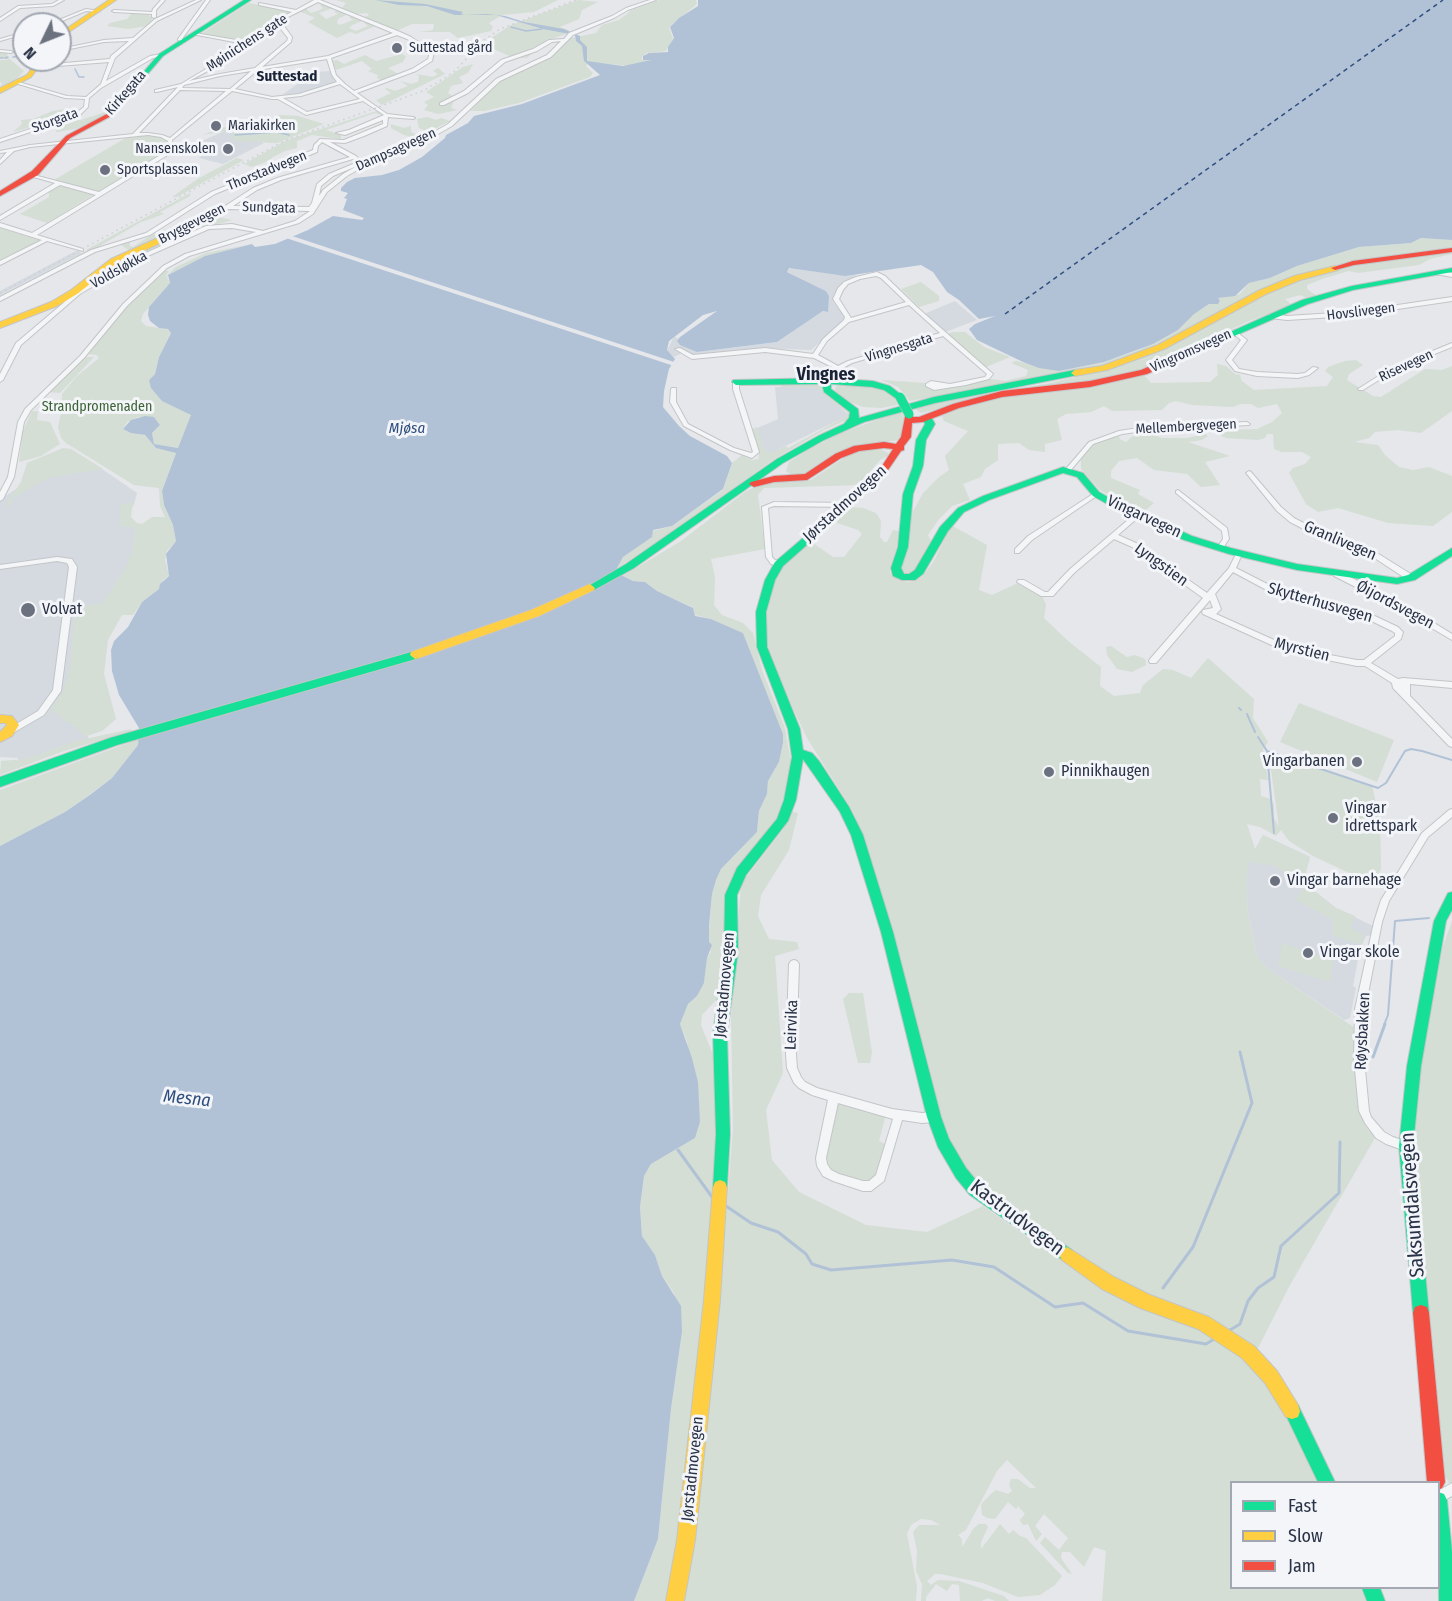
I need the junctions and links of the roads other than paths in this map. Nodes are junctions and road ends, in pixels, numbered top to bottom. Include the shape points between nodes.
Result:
1 (62, 0) edge
2 (162, 0) edge
3 (200, 0) edge
4 (208, 0) edge
5 (248, 0) edge
6 (316, 0) edge
7 (654, 0) edge
8 (260, 4) dead end
9 (114, 6) edge
10 (98, 11) junction
11 (296, 12) junction
12 (153, 13) junction
13 (72, 16) edge
14 (0, 20) edge
15 (156, 20) junction
16 (275, 24) junction
17 (72, 28) edge
18 (398, 33) junction
19 (197, 34) junction
20 (135, 39) junction
21 (563, 40) junction
22 (184, 41) junction
23 (249, 43) junction
24 (72, 47) edge
25 (0, 51) edge
26 (11, 52) dead end
27 (163, 54) junction
28 (329, 57) junction
29 (112, 60) junction
30 (72, 62) edge
31 (260, 68) junction
32 (33, 72) edge
33 (17, 82) junction
34 (341, 82) junction
35 (104, 84) junction
36 (179, 88) junction
37 (232, 90) junction
38 (0, 91) edge
39 (157, 91) dead end
40 (356, 92) junction
41 (87, 98) junction
42 (280, 98) junction
43 (364, 99) junction
44 (442, 104) dead end
45 (386, 116) junction
46 (413, 118) dead end
47 (348, 131) dead end
48 (135, 135) junction
49 (170, 140) junction
50 (322, 140) junction
51 (0, 141) edge
52 (62, 143) junction
53 (12, 150) junction
54 (0, 152) edge
55 (354, 157) junction
56 (0, 163) edge
57 (32, 176) junction
58 (59, 183) junction
59 (2, 191) edge
60 (99, 194) junction
61 (223, 210) junction
62 (0, 218) edge
63 (0, 225) edge
64 (264, 232) junction
65 (33, 235) junction
66 (48, 239) junction
67 (1452, 250) edge
68 (85, 251) junction
69 (0, 263) edge
70 (1452, 270) edge
71 (1437, 273) junction
72 (1452, 275) edge
73 (76, 292) junction
74 (0, 299) edge
75 (1452, 299) edge
76 (910, 303) junction
77 (1270, 316) junction
78 (847, 321) junction
79 (0, 325) edge
80 (1234, 332) junction
81 (944, 334) junction
82 (1452, 345) edge
83 (678, 349) dead end
84 (815, 356) junction
85 (838, 368) junction
86 (1314, 368) dead end
87 (0, 380) edge
88 (829, 381) junction
89 (736, 382) joint
90 (948, 385) dead end
91 (674, 388) dead end
92 (1361, 389) dead end
93 (844, 402) junction
94 (891, 411) junction
95 (910, 417) junction
96 (927, 417) junction
97 (1247, 424) dead end
98 (848, 425) junction
99 (899, 451) junction
100 (788, 456) junction
101 (1068, 470) junction
102 (1250, 473) dead end
103 (799, 478) junction
104 (742, 488) junction
105 (1178, 492) dead end
106 (1096, 494) junction
107 (0, 499) edge
108 (847, 505) junction
109 (1137, 516) junction
110 (1114, 536) junction
111 (1219, 549) junction
112 (1017, 551) dead end
113 (1452, 551) edge
114 (1239, 554) junction
115 (779, 564) junction
116 (0, 567) edge
117 (1232, 569) junction
118 (1337, 574) junction
119 (1411, 578) junction
120 (1021, 582) dead end
121 (1209, 595) junction
122 (1197, 608) junction
123 (1208, 613) junction
124 (1452, 637) edge
125 (1153, 661) dead end
126 (1366, 663) junction
127 (1400, 681) junction
128 (1452, 685) edge
129 (7, 723) edge
130 (0, 738) edge
131 (1452, 744) edge
132 (799, 753) junction
133 (2, 782) edge
134 (1452, 812) edge
135 (1452, 897) edge
136 (794, 964) dead end
137 (834, 1096) junction
138 (899, 1115) junction
139 (934, 1117) junction
140 (1406, 1146) junction
141 (1327, 1481) edge
142 (1437, 1481) edge
143 (1440, 1519) edge
144 (675, 1601) edge
145 (1448, 1601) edge

1 - 14 street via 53,5 19,7
2 - 12 street
3 - 15 street
4 - 22 street via 180,39
5 - 19 main road, Kirkegata
6 - 11 street, Møinichens gate
6 - 18 street
7 - 21 street, Dampsagvegen
8 - 11 street
9 - 10 main road
9 - 12 street
10 - 13 street via 86,10
10 - 17 main road
11 - 16 street, Møinichens gate
12 - 15 street
15 - 20 street
16 - 23 street, Møinichens gate
16 - 31 street via 286,32 289,42
18 - 28 street
18 - 40 street via 432,52 430,60
19 - 22 main road, Kirkegata
19 - 23 street
20 - 24 street
20 - 29 street
21 - 44 street via 551,40 503,61 466,92
21 - 64 street, Dampsagvegen via 544,60 498,80 450,125 353,170 325,191 311,213
22 - 27 main road, Kirkegata
23 - 36 street, Møinichens gate
25 - 26 street
27 - 35 street, Storgata
27 - 52 main road, Kirkegata via 109,115
28 - 31 street
28 - 34 street via 334,75
29 - 30 street
29 - 35 street
31 - 36 street via 210,77
31 - 37 street
32 - 33 main road
33 - 38 main road
33 - 41 street via 66,97
34 - 40 street
34 - 42 street
35 - 41 street, Storgata
36 - 37 street
36 - 39 street
36 - 48 street
37 - 42 street
37 - 49 street
40 - 43 street
41 - 51 street, Storgata via 84,109 75,116
42 - 43 street via 306,114
43 - 45 street
45 - 46 street
45 - 47 street
45 - 50 street via 385,125 358,137 342,142
48 - 49 street via 154,134
48 - 52 street
49 - 60 street via 167,154
50 - 55 street, Thorstadvegen
50 - 68 street, Thorstadvegen via 315,151 213,193 143,236
52 - 53 street
52 - 57 main road, Kirkegata
53 - 54 street
53 - 56 street
55 - 61 street, Bryggevegen via 279,178
55 - 61 street, Sundgata via 357,163 330,175 319,185 310,209
57 - 58 street
57 - 59 main road, Kirkegata
58 - 60 street
58 - 62 street
60 - 65 street
61 - 73 main road, Bryggevegen via 114,261
63 - 65 street
64 - 73 street, Voldsløkka via 232,226 208,227 132,261
64 - 107 street via 178,259 140,288 82,357 28,409 21,422 10,477
65 - 66 street
66 - 68 street
66 - 69 street
67 - 94 main road via 1373,260 1298,278 1256,296 1161,348 1104,368
68 - 74 street, Thorstadvegen
70 - 71 main road, Vingromsvegen
71 - 72 street
71 - 77 main road, Vingromsvegen via 1352,288
73 - 79 main road, Bryggevegen
73 - 87 street, Voldsløkka via 18,344
75 - 77 street, Hovslivegen via 1350,314
76 - 78 street
76 - 78 street via 883,277 862,276 846,283 836,296
76 - 81 street
77 - 80 main road, Vingromsvegen
78 - 84 street via 825,340
80 - 86 street via 1244,340 1229,360 1237,370 1298,376
80 - 96 main road, Vingromsvegen via 1144,372 1090,384 1002,394
81 - 85 street, Vingnesgata
81 - 90 street via 990,374 987,378
82 - 92 street, Risevegen via 1393,369
83 - 84 street via 692,357 765,350
84 - 85 street
85 - 88 street, Vingnesgata via 829,374
88 - 89 main road, Vingnesgata
88 - 93 main road via 827,390
88 - 95 main road, Vingnesgata, bridge via 873,384 891,390 900,397
89 - 91 street via 756,452 752,456 686,425 673,402
93 - 94 main road
93 - 98 main road via 855,413
94 - 98 main road
95 - 96 main road, Vingromsvegen
95 - 99 main road, Jørstadmovegen
96 - 101 main road via 930,424 921,440 918,466 908,494 903,547 896,568 902,578 920,572 945,529 962,510
97 - 101 street, Mellembergvegen via 1121,432 1091,443
98 - 100 main road
99 - 103 main road via 862,447 846,452 812,475
99 - 108 main road, Jørstadmovegen
100 - 103 main road via 784,471
100 - 104 main road
101 - 106 main road, Vingarvegen via 1080,475
102 - 119 street, Granlivegen via 1292,520 1375,555
103 - 104 main road via 769,480
104 - 133 main road via 630,566 554,604 469,638 131,735
105 - 111 street via 1225,530 1226,539
106 - 109 main road, Vingarvegen
106 - 112 street
108 - 115 main road, Jørstadmovegen
108 - 115 street via 766,506 769,557
109 - 110 street
109 - 111 main road, Vingarvegen
110 - 120 street via 1050,594
110 - 121 street, Lyngstien
111 - 114 main road, Vingarvegen
113 - 119 main road, Vingarvegen
114 - 117 street
114 - 118 main road, Vingarvegen
115 - 132 main road, Jørstadmovegen via 766,593 760,631 765,657 794,729
116 - 129 street via 57,559 73,563 58,687 53,699 35,718
117 - 121 street
117 - 126 street, Skytterhusvegen via 1277,592 1359,612 1399,632
118 - 119 main road, Vingarvegen via 1387,581
118 - 124 street, Øijordsvegen
121 - 122 street
121 - 123 street via 1217,609
122 - 123 street, Myrstien
122 - 125 street
123 - 126 street, Myrstien via 1290,650
126 - 127 street
127 - 128 street
127 - 131 street via 1396,686
129 - 130 main road
132 - 139 main road, Kastrudvegen via 811,758 835,793 864,854
132 - 144 main road, Jørstadmovegen via 782,821 741,872 731,895 730,952 720,1034 723,1134 712,1300 686,1540
134 - 140 street, Røysbakken via 1425,834 1385,900 1360,1009 1364,1111 1380,1135
135 - 140 main road, Saksumdalsvegen via 1440,921 1432,960 1418,1038
136 - 137 street, Leirvika via 792,1068 802,1085
137 - 138 street, Leirvika
137 - 138 street via 822,1166 827,1173 863,1186 872,1186 880,1178
138 - 139 street, Leirvika
139 - 141 main road, Kastrudvegen via 961,1173 992,1204 1108,1283 1203,1323 1258,1362 1285,1396
140 - 142 main road, Saksumdalsvegen
143 - 145 main road

